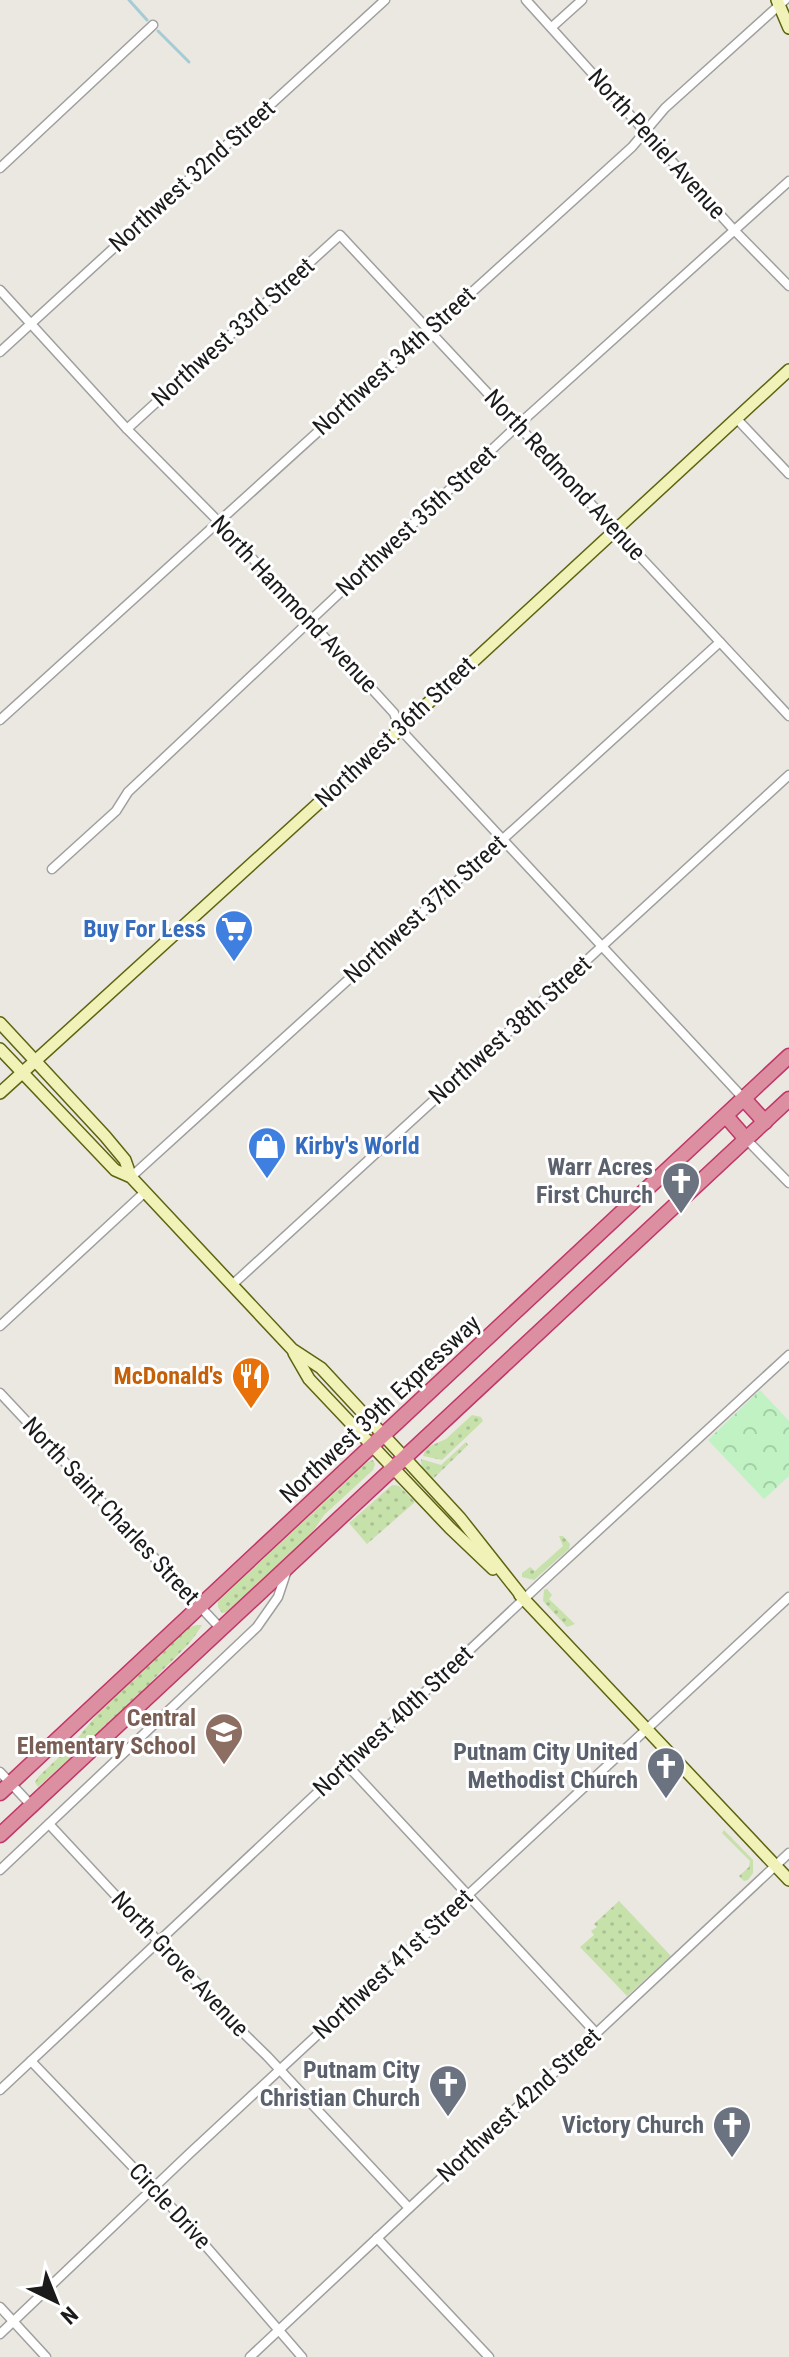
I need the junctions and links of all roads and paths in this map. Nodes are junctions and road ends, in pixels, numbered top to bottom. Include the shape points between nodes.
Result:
1 (385, 0) edge
2 (526, 0) edge
3 (582, 0) edge
4 (780, 2) edge
5 (153, 25) dead end
6 (552, 27) junction
7 (789, 28) edge
8 (645, 130) junction
9 (0, 168) edge
10 (789, 181) edge
11 (734, 230) junction
12 (340, 235) joint
13 (789, 286) edge
14 (0, 290) edge
15 (30, 324) junction
16 (428, 331) junction
17 (0, 352) edge
18 (789, 370) edge
19 (736, 418) junction
20 (518, 425) junction
21 (127, 429) junction
22 (789, 474) edge
23 (218, 521) junction
24 (616, 529) junction
25 (309, 621) junction
26 (720, 642) junction
27 (789, 716) edge
28 (0, 720) edge
29 (400, 729) junction
30 (789, 775) edge
31 (502, 838) junction
32 (52, 869) dead end
33 (602, 946) junction
34 (0, 1023) edge
35 (0, 1049) edge
36 (789, 1056) edge
37 (35, 1060) junction
38 (22, 1073) junction
39 (0, 1093) edge
40 (744, 1099) junction
41 (789, 1099) edge
42 (726, 1116) junction
43 (765, 1122) junction
44 (746, 1139) junction
45 (131, 1177) junction
46 (789, 1183) edge
47 (145, 1192) junction
48 (232, 1285) junction
49 (0, 1326) edge
50 (292, 1349) junction
51 (789, 1355) edge
52 (0, 1393) edge
53 (384, 1435) junction
54 (372, 1447) junction
55 (405, 1458) junction
56 (393, 1469) junction
57 (287, 1569) junction
58 (789, 1597) edge
59 (524, 1599) junction
60 (201, 1607) junction
61 (222, 1630) junction
62 (647, 1727) junction
63 (347, 1765) junction
64 (0, 1772) edge
65 (6, 1788) edge
66 (31, 1805) junction
67 (49, 1824) junction
68 (0, 1835) edge
69 (789, 1853) edge
70 (776, 1866) junction
71 (0, 1870) edge
72 (789, 1880) edge
73 (467, 1895) junction
74 (158, 1941) junction
75 (596, 2033) junction
76 (31, 2061) junction
77 (280, 2071) junction
78 (0, 2090) edge
79 (154, 2188) junction
80 (409, 2208) junction
81 (377, 2238) junction
82 (0, 2307) edge
83 (13, 2322) junction
84 (279, 2330) junction
85 (0, 2334) edge
86 (46, 2357) edge
87 (250, 2357) edge
88 (302, 2357) edge
89 (489, 2357) edge

1 - 15 street, Northwest 32nd Street
2 - 6 street, North Peniel Avenue
3 - 6 street
4 - 7 main road
4 - 8 street, Northwest 34th Street
5 - 9 street
6 - 8 street, North Peniel Avenue
8 - 11 street, North Peniel Avenue
8 - 16 street, Northwest 34th Street
10 - 11 street, Northwest 35th Street
11 - 13 street, North Peniel Avenue
11 - 20 street, Northwest 35th Street
12 - 16 street, North Redmond Avenue
12 - 21 street, Northwest 33rd Street
14 - 15 street, North Hammond Avenue
15 - 17 street, Northwest 32nd Street
15 - 21 street, North Hammond Avenue
16 - 20 street, North Redmond Avenue
16 - 23 street, Northwest 34th Street
18 - 19 main road, Northwest 36th Street
19 - 22 street
19 - 24 main road, Northwest 36th Street
20 - 24 street, North Redmond Avenue
20 - 25 street, Northwest 35th Street
21 - 23 street, North Hammond Avenue
23 - 25 street, North Hammond Avenue
23 - 28 street, Northwest 34th Street
24 - 26 street, North Redmond Avenue
24 - 29 main road, Northwest 36th Street
25 - 29 street, North Hammond Avenue via 394,713
25 - 32 street, Northwest 35th Street
26 - 27 street, North Redmond Avenue
26 - 31 street, Northwest 37th Street
29 - 31 street, North Hammond Avenue
29 - 37 main road, Northwest 36th Street
30 - 33 street, Northwest 38th Street
31 - 33 street, North Hammond Avenue
31 - 45 street, Northwest 37th Street
33 - 40 street, North Hammond Avenue
33 - 48 street, Northwest 38th Street
34 - 37 main road
35 - 38 main road
36 - 40 highway, Northwest 39th Expressway
37 - 38 main road, Northwest 36th Street
37 - 45 main road via 125,1160
38 - 39 main road, Northwest 36th Street
38 - 45 main road via 115,1170
40 - 42 highway, Northwest 39th Expressway
40 - 43 highway
41 - 43 highway
42 - 44 highway
42 - 53 highway, Northwest 39th Expressway
43 - 44 highway
44 - 46 street
44 - 55 highway
45 - 47 main road
47 - 48 main road
47 - 49 street
48 - 50 main road
50 - 53 main road via 321,1368
50 - 54 main road via 309,1379
51 - 59 street, Northwest 40th Street
52 - 60 street, North Saint Charles Street
53 - 54 highway, Northwest 39th Expressway
53 - 55 main road
54 - 56 main road
54 - 60 highway, Northwest 39th Expressway
55 - 56 highway
55 - 59 main road
56 - 57 highway
56 - 59 main road
57 - 61 highway
57 - 67 street via 278,1597 257,1627
58 - 62 street, Northwest 41st Street
59 - 62 main road
59 - 63 street, Northwest 40th Street
60 - 61 street, North Saint Charles Street
60 - 65 highway, Northwest 39th Expressway
61 - 66 highway
62 - 70 main road
62 - 73 street, Northwest 41st Street
63 - 73 street
63 - 74 street, Northwest 40th Street
64 - 65 street
65 - 66 street
66 - 68 highway
67 - 71 street
67 - 74 street, North Grove Avenue
69 - 70 street, Northwest 42nd Street
70 - 72 main road
70 - 75 street, Northwest 42nd Street
73 - 75 street
73 - 77 street, Northwest 41st Street
74 - 76 street, Northwest 40th Street
74 - 77 street, North Grove Avenue
75 - 80 street, Northwest 42nd Street
76 - 78 street, Northwest 40th Street
76 - 79 street, Circle Drive
77 - 79 street, Northwest 41st Street
77 - 80 street, North Grove Avenue
79 - 83 street, Northwest 41st Street
79 - 84 street, Circle Drive
80 - 81 street, Northwest 42nd Street
81 - 84 street, Northwest 42nd Street
81 - 89 street
82 - 83 street
83 - 85 street, Northwest 41st Street
83 - 86 street
84 - 87 street, Northwest 42nd Street
84 - 88 street, Circle Drive

